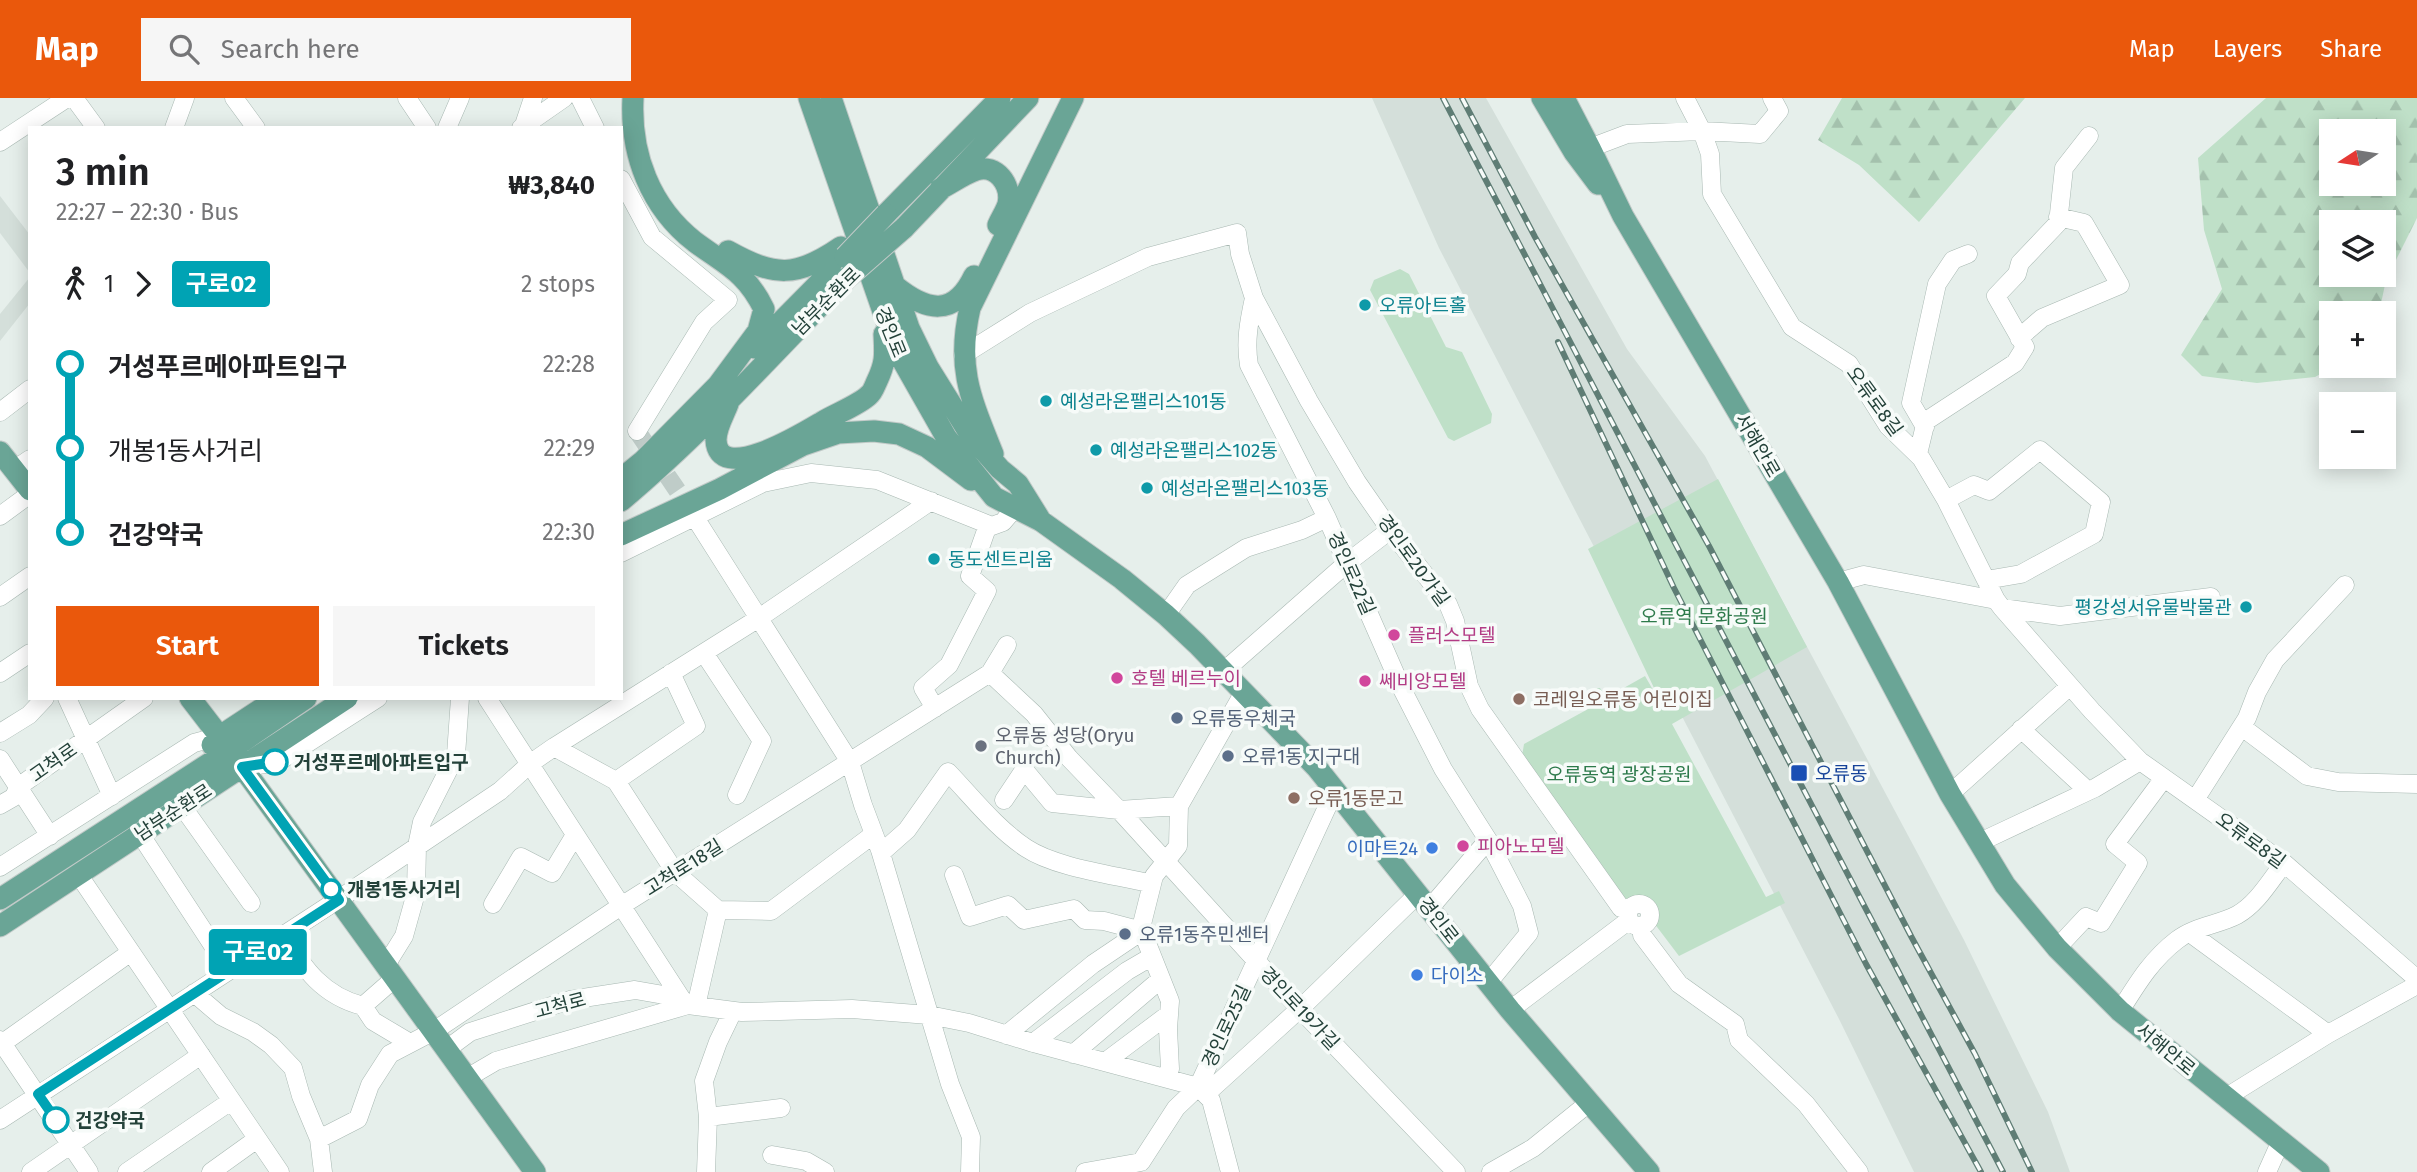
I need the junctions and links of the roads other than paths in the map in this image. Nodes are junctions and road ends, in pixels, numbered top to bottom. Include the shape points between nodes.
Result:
1 (67, 98) edge
2 (74, 98) edge
3 (185, 98) edge
4 (234, 98) edge
5 (407, 98) edge
6 (460, 98) edge
7 (533, 98) edge
8 (564, 98) edge
9 (580, 98) edge
10 (633, 98) edge
11 (644, 98) edge
12 (809, 98) edge
13 (831, 98) edge
14 (1000, 98) edge
15 (1028, 98) edge
16 (1073, 98) edge
17 (1542, 98) edge
18 (1564, 98) edge
19 (1685, 98) edge
20 (1772, 98) edge
21 (95, 126) edge
22 (175, 126) edge
23 (253, 126) edge
24 (425, 126) edge
25 (448, 126) edge
26 (522, 126) edge
27 (523, 126) edge
28 (594, 126) edge
29 (1702, 131) junction
30 (2089, 136) dead end
31 (0, 142) edge
32 (1590, 148) junction
33 (623, 183) edge
34 (940, 189) junction
35 (1623, 216) junction
36 (2058, 217) junction
37 (1968, 254) dead end
38 (845, 260) junction
39 (895, 286) junction
40 (1254, 298) junction
41 (883, 315) junction
42 (2019, 338) junction
43 (963, 355) junction
44 (725, 390) junction
45 (28, 391) edge
46 (0, 412) edge
47 (1925, 427) junction
48 (637, 431) dead end
49 (0, 452) edge
50 (1918, 454) junction
51 (22, 465) edge
52 (1000, 469) junction
53 (623, 477) edge
54 (28, 485) edge
55 (28, 494) edge
56 (994, 497) junction
57 (623, 498) edge
58 (1946, 500) junction
59 (931, 501) junction
60 (1014, 509) junction
61 (0, 516) edge
62 (694, 516) junction
63 (1327, 518) junction
64 (1041, 521) junction
65 (988, 525) junction
66 (1390, 530) junction
67 (623, 534) edge
68 (623, 552) edge
69 (1347, 563) junction
70 (28, 577) edge
71 (1986, 580) junction
72 (1838, 582) junction
73 (2345, 586) dead end
74 (0, 597) edge
75 (2211, 597) dead end
76 (1999, 604) junction
77 (1166, 615) junction
78 (759, 618) junction
79 (1007, 645) dead end
80 (704, 653) junction
81 (28, 654) edge
82 (1224, 671) junction
83 (0, 673) edge
84 (671, 673) junction
85 (990, 673) junction
86 (2070, 686) junction
87 (1244, 692) junction
88 (43, 700) edge
89 (68, 700) edge
90 (141, 700) edge
91 (192, 700) edge
92 (276, 700) edge
93 (303, 700) edge
94 (343, 700) edge
95 (375, 700) edge
96 (460, 700) edge
97 (488, 700) edge
98 (935, 708) junction
99 (2242, 726) junction
100 (2021, 729) junction
101 (0, 733) edge
102 (86, 739) junction
103 (554, 747) junction
104 (230, 751) junction
105 (0, 759) edge
106 (2140, 761) junction
107 (850, 762) junction
108 (531, 763) junction
109 (2164, 778) junction
110 (616, 781) junction
111 (2417, 784) edge
112 (18, 787) junction
113 (1335, 790) junction
114 (2088, 791) junction
115 (1950, 793) junction
116 (737, 795) dead end
117 (112, 796) junction
118 (1004, 800) dead end
119 (2195, 800) junction
120 (0, 805) edge
121 (182, 806) junction
122 (1179, 806) junction
123 (1119, 810) junction
124 (140, 834) junction
125 (874, 834) junction
126 (575, 835) junction
127 (50, 836) junction
128 (1488, 840) junction
129 (1978, 843) junction
130 (417, 846) junction
131 (881, 853) junction
132 (1166, 861) junction
133 (2284, 863) junction
134 (0, 867) edge
135 (675, 872) junction
136 (78, 874) junction
137 (954, 875) dead end
138 (1152, 884) junction
139 (0, 899) edge
140 (339, 900) junction
141 (1424, 901) junction
142 (251, 903) dead end
143 (493, 904) dead end
144 (621, 906) junction
145 (718, 910) junction
146 (1633, 919) junction
147 (0, 926) edge
148 (1142, 931) junction
149 (2190, 933) junction
150 (284, 935) junction
151 (2057, 948) junction
152 (131, 952) junction
153 (1151, 957) junction
154 (1256, 961) junction
155 (229, 970) junction
156 (391, 972) junction
157 (1161, 979) junction
158 (2417, 979) edge
159 (1488, 983) junction
160 (2417, 985) edge
161 (194, 993) junction
162 (688, 1003) junction
163 (363, 1006) junction
164 (169, 1009) junction
165 (1300, 1009) junction
166 (1510, 1010) junction
167 (733, 1011) junction
168 (2120, 1011) junction
169 (929, 1014) junction
170 (1169, 1014) junction
171 (434, 1031) junction
172 (2328, 1034) junction
173 (1006, 1035) junction
174 (1, 1042) edge
175 (410, 1043) junction
176 (1033, 1043) junction
177 (447, 1049) junction
178 (1073, 1054) junction
179 (201, 1055) junction
180 (1105, 1062) junction
181 (467, 1078) junction
182 (1165, 1079) junction
183 (1202, 1090) junction
184 (38, 1094) junction
185 (2225, 1098) junction
186 (232, 1101) junction
187 (1591, 1102) junction
188 (781, 1108) dead end
189 (708, 1117) junction
190 (0, 1120) edge
191 (257, 1139) junction
192 (319, 1139) junction
193 (72, 1143) junction
194 (2280, 1143) junction
195 (772, 1155) dead end
196 (1130, 1168) edge
197 (31, 1172) edge
198 (89, 1172) edge
199 (127, 1172) edge
200 (211, 1172) edge
201 (279, 1172) edge
202 (323, 1172) edge
203 (535, 1172) edge
204 (706, 1172) edge
205 (825, 1172) edge
206 (970, 1172) edge
207 (1085, 1172) edge
208 (1230, 1172) edge
209 (1455, 1172) edge
210 (1491, 1172) edge
211 (1649, 1172) edge
212 (1858, 1172) edge
213 (2267, 1172) edge
214 (2319, 1172) edge

1 - 31 street
2 - 21 street
3 - 22 street
4 - 23 street
5 - 24 street
6 - 25 street
7 - 26 street
8 - 27 street
9 - 28 street
10 - 44 main road via 638,158 648,187 692,240 741,274 764,309 758,331
11 - 38 main road via 651,155 662,181 698,228 724,248 772,271
12 - 41 main road, 경인로
13 - 39 main road, 경인로
14 - 38 main road, 남부순환로, bridge
15 - 34 main road, 남부순환로
16 - 43 main road via 970,308
17 - 35 main road via 1573,152
18 - 32 main road, 서해안로
19 - 29 street, 오류로8길
20 - 29 street via 1779,111 1760,134
29 - 32 street via 1628,134
29 - 50 street, 오류로8길 via 1710,154 1712,194 1792,327 1849,364 1888,426
30 - 36 street via 2064,168
32 - 35 main road, 서해안로
33 - 48 street via 652,237 728,300 704,323
34 - 38 main road, 남부순환로, bridge via 904,228
34 - 39 main road via 977,169 989,169 1002,177 1008,203 970,284 958,299 946,306 929,307
35 - 72 main road, 서해안로
36 - 42 street via 2058,223 1996,296
36 - 42 street via 2084,223 2120,285 2042,318
37 - 47 street via 1953,260 1937,284 1911,403
38 - 44 main road, 남부순환로
39 - 52 main road, 경인로 via 928,367 971,436
40 - 43 street, 경인로20가길 via 1237,233 1148,257 1030,313
40 - 63 street, 경인로22길 via 1249,365
40 - 66 street, 경인로20가길 via 1357,482
41 - 44 main road via 886,363 870,395 797,436 741,459 720,453 716,442
41 - 56 main road, 경인로 via 910,377 939,425
42 - 47 street via 2025,347 2015,363 1926,421
43 - 52 main road via 965,379
44 - 53 main road, 남부순환로
44 - 57 main road, 남부순환로 via 647,479
45 - 46 street
47 - 50 street
49 - 51 main road
50 - 58 street, 오류로8길
51 - 54 main road
52 - 64 main road, 경인로 via 1018,484
55 - 61 street
56 - 60 main road, 경인로
56 - 67 main road via 927,447 899,434 838,433 803,445
58 - 71 street, 오류로8길
58 - 71 street via 1974,485 1989,491 2040,450 2101,502 2094,534 2021,574
59 - 62 street via 877,480 811,473 763,483
59 - 65 street
59 - 78 street
60 - 64 main road, 경인로
60 - 65 street via 1003,522
62 - 68 street
62 - 78 street
63 - 69 street, 경인로22길
63 - 77 street via 1246,548 1187,586
64 - 77 main road, 경인로
65 - 98 street via 970,576 988,592 949,665 923,688
66 - 69 street
66 - 146 street, 경인로20가길 via 1448,604 1469,686 1480,709
69 - 82 street
69 - 128 street, 경인로22길 via 1402,689 1443,769
70 - 74 street
71 - 76 street, 오류로8길
72 - 76 street via 1864,575
72 - 115 main road, 서해안로
73 - 99 street via 2275,660
75 - 76 street via 2060,616
76 - 86 street, 오류로8길
77 - 82 main road, 경인로
78 - 80 street
78 - 107 street
79 - 85 street, 고척로18길
80 - 84 street
80 - 116 street via 762,741
81 - 83 street
82 - 87 main road, 경인로
84 - 103 street
84 - 110 street via 696,726
85 - 98 street, 고척로18길
85 - 123 street via 1034,714
86 - 100 street
86 - 106 street, 오류로8길
87 - 113 main road, 경인로
87 - 122 street
88 - 101 street
89 - 102 street
90 - 102 street, 고척로
91 - 104 main road
92 - 104 main road
93 - 104 main road, 남부순환로
94 - 104 main road, 남부순환로
95 - 104 street via 278,762
96 - 130 street via 456,755 422,822
97 - 108 street
98 - 107 street, 고척로18길
99 - 111 street via 2307,776 2338,782
99 - 119 street
100 - 114 street
100 - 115 street
102 - 112 street, 고척로
102 - 117 street
103 - 108 street
103 - 110 street
104 - 117 street via 194,743
104 - 121 main road, 남부순환로
104 - 139 main road, 남부순환로
104 - 140 main road
105 - 112 street
106 - 109 street, 오류로8길
106 - 114 street
107 - 125 street
107 - 135 street, 고척로18길
108 - 126 street
108 - 130 street via 500,791
109 - 119 street, 오류로8길
109 - 151 street via 2115,844 2138,863 2101,923 2086,917
110 - 135 street
112 - 120 street, 고척로 via 14,797
112 - 127 street
113 - 141 main road, 경인로
113 - 154 street, 경인로25길
114 - 129 street
115 - 129 main road, 서해안로
117 - 127 street
118 - 123 street via 1022,773 1027,773 1052,803
119 - 133 street, 오류로8길
121 - 124 main road, 남부순환로
121 - 142 street
122 - 123 street
122 - 132 street via 1178,846
123 - 132 street, 경인로19가길
124 - 136 main road, 남부순환로
124 - 155 street
125 - 131 street
125 - 145 street via 771,911
126 - 143 street via 552,873 521,857
126 - 144 street
127 - 134 street
128 - 141 street
128 - 159 street, 경인로22길 via 1522,906 1529,933
129 - 151 main road, 서해안로 via 2005,885
130 - 140 street
130 - 156 street via 416,892
131 - 138 street via 907,830 948,772 1000,828 1028,850 1067,866
131 - 169 street
132 - 138 street
132 - 154 street, 경인로19가길
133 - 149 street via 2237,915
133 - 158 street, 오류로8길
135 - 144 street, 고척로18길
135 - 145 street
136 - 147 main road, 남부순환로
136 - 152 street
137 - 148 street via 970,917 1008,905 1024,920 1073,909 1085,920
138 - 148 street
140 - 150 street
140 - 156 main road
141 - 159 main road, 경인로
141 - 165 street
144 - 162 street
144 - 171 street, 고척로18길
145 - 162 street
146 - 166 street
146 - 212 street, 경인로20가길 via 1679,984 1735,1024 1739,1040 1806,1104
148 - 153 street
148 - 173 street via 1093,964
149 - 168 street via 2152,961
149 - 172 street
150 - 155 street
150 - 163 street via 305,971 344,1002
151 - 168 main road, 서해안로
152 - 164 street
152 - 174 street
153 - 157 street
153 - 176 street
154 - 165 street, 경인로19가길
154 - 183 street, 경인로25길
155 - 161 street
156 - 163 street
156 - 171 main road
157 - 170 street via 1170,1001
157 - 178 street
159 - 166 main road, 경인로
160 - 172 street
161 - 164 street
161 - 192 street via 221,1016 253,1031 293,1068
162 - 167 street, 고척로
162 - 177 street, 고척로 via 635,990 570,1000 470,1032
162 - 181 street via 496,1061
163 - 175 street via 373,1021
164 - 179 street
164 - 184 street
165 - 183 street
165 - 209 street, 경인로19가길
166 - 187 main road, 경인로
167 - 169 street, 고척로 via 852,1009
167 - 189 street via 704,1081
168 - 185 main road, 서해안로
169 - 173 street, 고척로
169 - 206 street via 971,1137
170 - 180 street
170 - 182 street via 1170,1069
171 - 175 street
171 - 177 main road
172 - 185 street
173 - 176 street, 고척로
174 - 184 street
175 - 192 street via 390,1054 370,1085 358,1119
176 - 178 street, 고척로
177 - 181 main road
178 - 180 street, 고척로
179 - 186 street
179 - 193 street
180 - 182 street, 고척로
181 - 203 main road
182 - 183 street, 고척로
183 - 196 street, 경인로25길 via 1176,1108 1141,1162
183 - 208 street via 1212,1100
184 - 190 street
184 - 193 street
185 - 194 main road, 서해안로
186 - 191 street
186 - 199 street
187 - 210 street via 1533,1148
187 - 211 main road, 경인로
188 - 189 street
189 - 204 street
191 - 200 street
191 - 201 street
192 - 202 street
193 - 197 street
193 - 198 street
194 - 213 street
194 - 214 main road, 서해안로
195 - 205 street via 806,1161
196 - 207 street, 경인로25길

